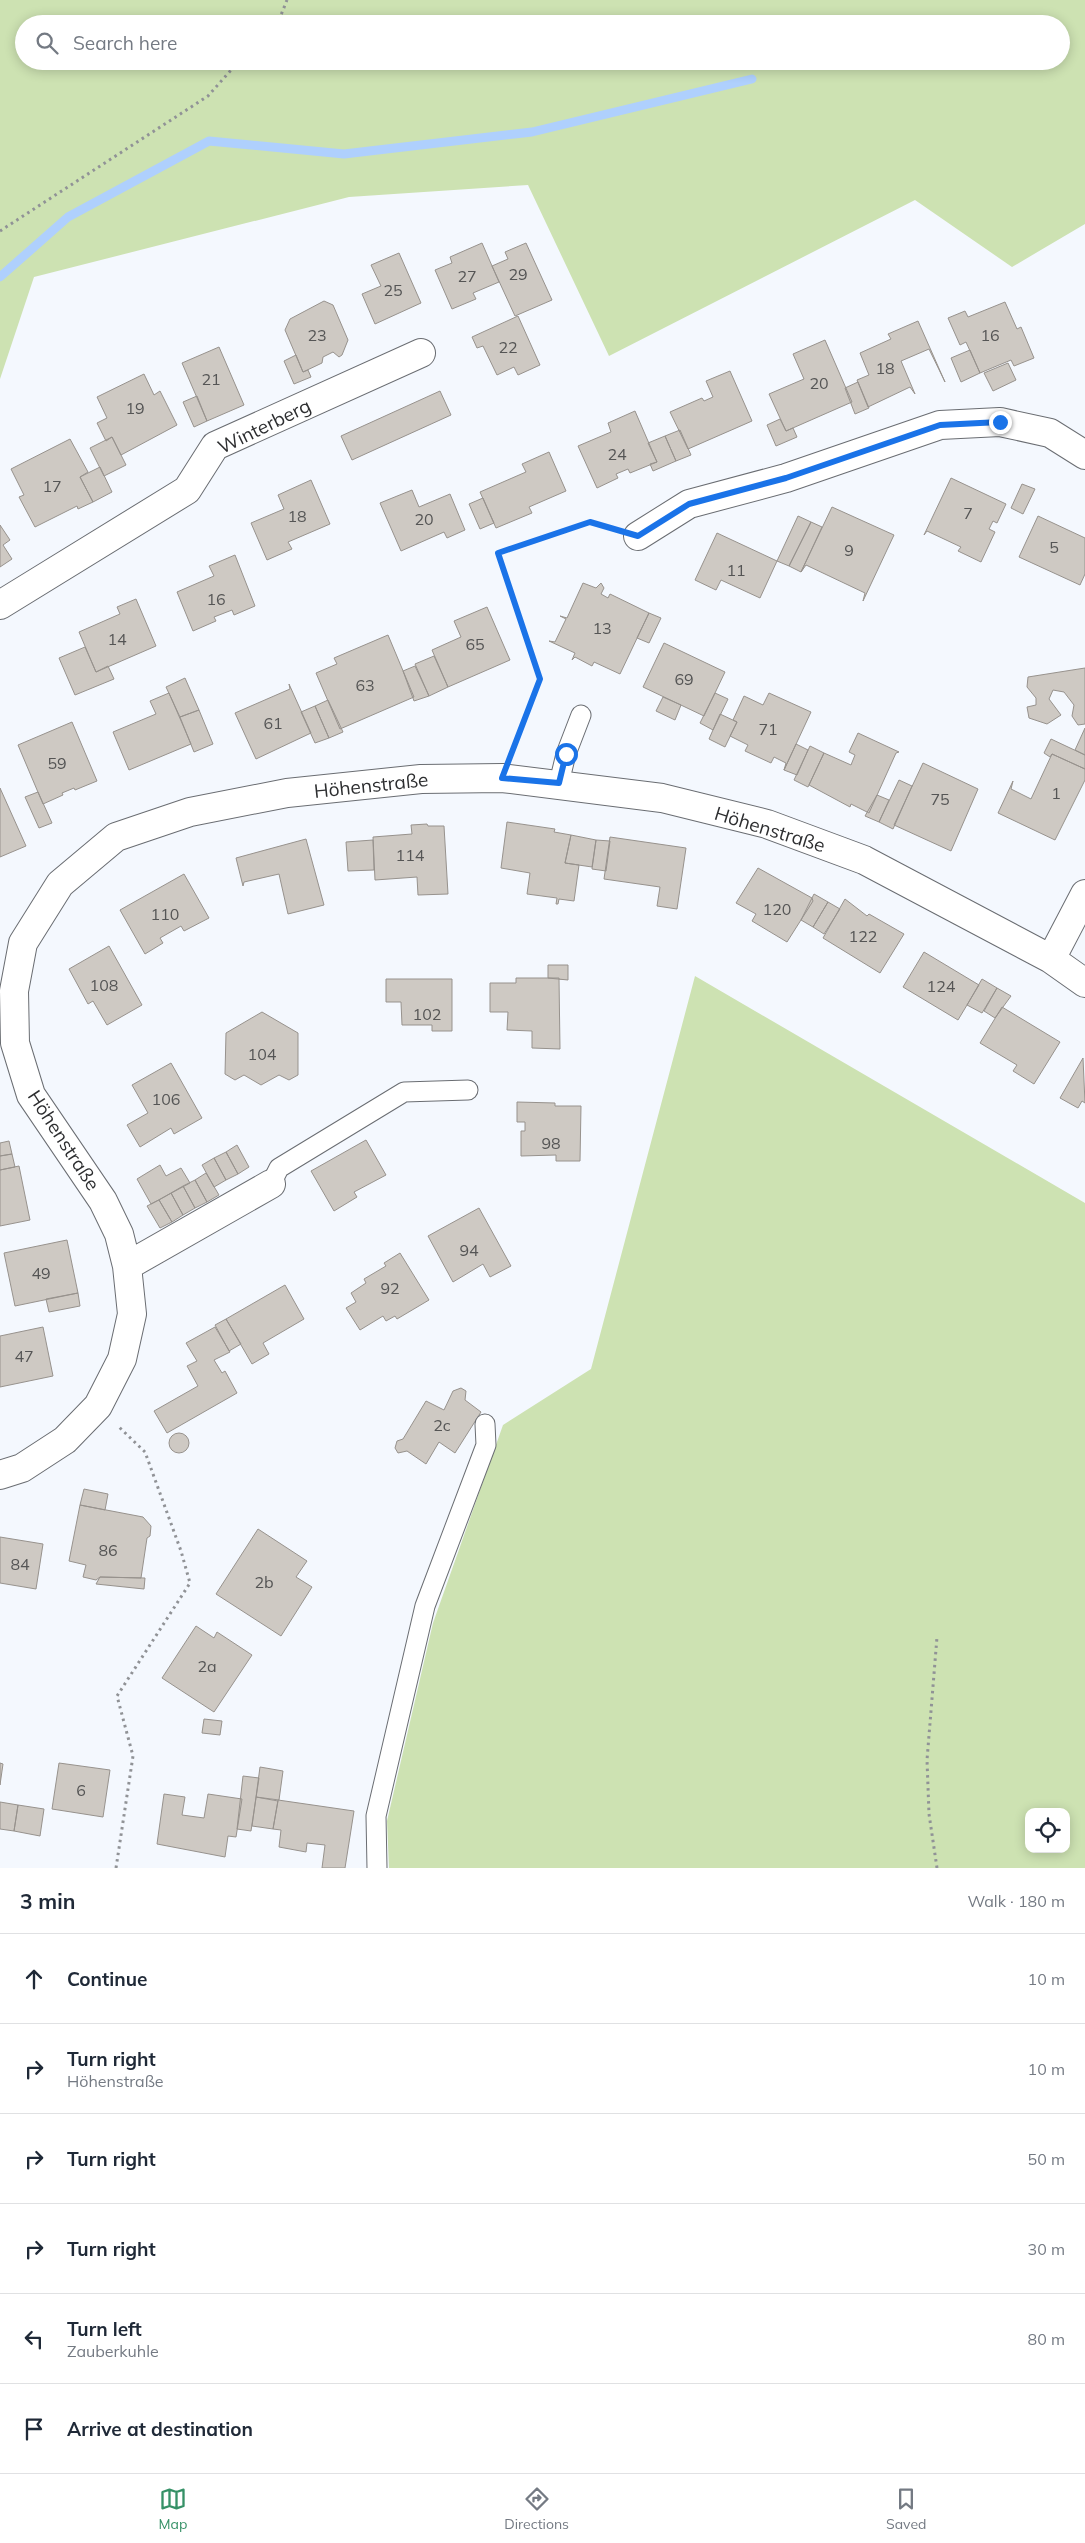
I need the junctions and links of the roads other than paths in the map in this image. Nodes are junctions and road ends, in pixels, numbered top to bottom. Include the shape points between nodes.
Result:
1 (421, 353) dead end
2 (1085, 455) edge
3 (638, 536) road end
4 (0, 605) edge
5 (581, 715) dead end
6 (559, 783) junction
7 (1085, 894) edge
8 (1051, 959) junction
9 (1085, 983) edge
10 (468, 1090) dead end
11 (271, 1184) joint
12 (127, 1266) junction
13 (486, 1424) dead end
14 (0, 1475) edge
15 (377, 1868) edge

1 - 4 street, Winterberg via 215,446 187,490
2 - 3 street via 1050,433 1000,422 940,425 786,478 689,504
5 - 6 lane
6 - 8 street, Höhenstraße via 662,798 767,824 864,860
6 - 12 street, Höhenstraße via 502,778 421,779 297,792 190,812 116,838 60,884 23,943 14,991 15,1043 31,1095 103,1201 119,1234
7 - 8 street
8 - 9 street, Höhenstraße
10 - 11 lane via 404,1092 279,1168
11 - 12 street
12 - 14 street, Höhenstraße via 132,1314 122,1359 98,1406 65,1440 22,1468
13 - 15 lane via 486,1445 425,1606 376,1816

